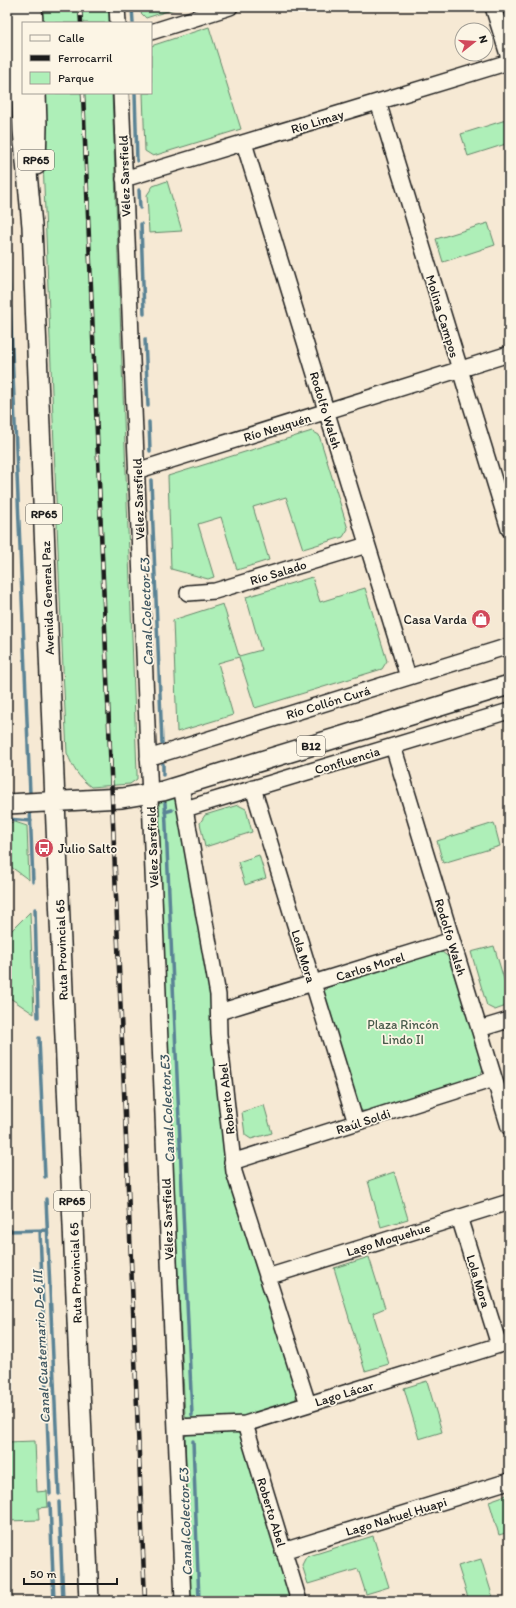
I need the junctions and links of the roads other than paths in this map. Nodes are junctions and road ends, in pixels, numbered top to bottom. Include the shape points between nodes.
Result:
1 (18, 7) edge
2 (32, 7) edge
3 (117, 7) edge
4 (230, 7) edge
5 (494, 7) edge
6 (33, 22) edge
7 (118, 22) edge
8 (152, 32) edge
9 (509, 58) edge
10 (509, 62) edge
11 (36, 94) edge
12 (121, 94) edge
13 (378, 102) junction
14 (244, 143) junction
15 (124, 180) junction
16 (32, 226) junction
17 (509, 354) edge
18 (460, 370) junction
19 (326, 411) junction
20 (136, 471) junction
21 (509, 529) edge
22 (367, 545) junction
23 (188, 594) dead end
24 (509, 646) edge
25 (408, 677) junction
26 (509, 685) edge
27 (509, 711) edge
28 (393, 746) junction
29 (148, 758) junction
30 (181, 786) junction
31 (253, 788) junction
32 (150, 794) junction
33 (55, 802) junction
34 (7, 804) edge
35 (185, 809) junction
36 (452, 940) junction
37 (313, 983) junction
38 (219, 1012) junction
39 (509, 1020) edge
40 (479, 1030) junction
41 (494, 1079) junction
42 (356, 1124) junction
43 (509, 1127) edge
44 (232, 1162) junction
45 (509, 1202) edge
46 (459, 1217) junction
47 (267, 1277) junction
48 (504, 1344) edge
49 (308, 1404) junction
50 (245, 1424) junction
51 (176, 1427) junction
52 (509, 1482) edge
53 (283, 1551) junction
54 (89, 1601) edge
55 (183, 1601) edge
56 (299, 1601) edge

1 - 16 main road, Avenida General Paz / RP65 via 24,146
2 - 6 main road
3 - 7 street
4 - 8 street
5 - 9 street
10 - 13 street, Río Limay
11 - 16 main road, Avenida General Paz / RP65 via 37,137
12 - 15 street, Vélez Sarsfield
13 - 14 street, Río Limay
13 - 18 street, Molina Campos
14 - 15 street, Río Limay
14 - 19 street, Rodolfo Walsh
15 - 20 street, Vélez Sarsfield
16 - 33 main road, Avenida General Paz / RP65
17 - 18 street, Río Neuquén
18 - 19 street, Río Neuquén
18 - 21 street, Molina Campos
19 - 20 street, Río Neuquén
19 - 22 street, Rodolfo Walsh
20 - 29 street, Vélez Sarsfield
22 - 23 street, Río Salado via 215,591
22 - 25 street, Rodolfo Walsh
24 - 25 street, Río Collón Curá
25 - 29 street, Río Collón Curá
26 - 30 main road, B12
27 - 28 street, Confluencia
28 - 31 street, Confluencia
28 - 36 street, Rodolfo Walsh
29 - 32 street, Vélez Sarsfield
30 - 32 main road, B12
30 - 35 street, Roberto Abel
31 - 35 street, Confluencia
31 - 37 street, Lola Mora
32 - 33 main road, B12
32 - 51 street, Vélez Sarsfield
33 - 34 main road
33 - 54 main road, Ruta Provincial 65 / RP65
35 - 38 street, Roberto Abel
36 - 37 street, Carlos Morel
36 - 40 street, Rodolfo Walsh
37 - 38 street, Carlos Morel
37 - 42 street, Lola Mora
38 - 44 street, Roberto Abel
39 - 40 street
40 - 41 street, Rodolfo Walsh
41 - 42 street, Raúl Soldi
41 - 43 street, Rodolfo Walsh
42 - 44 street, Raúl Soldi
44 - 47 street, Roberto Abel
45 - 46 street, Lago Moquehue
46 - 47 street, Lago Moquehue
46 - 48 street, Lola Mora
47 - 49 street, Roberto Abel
48 - 49 street, Lago Lácar
49 - 50 street, Lago Lácar
50 - 51 street, Lago Lácar
50 - 53 street, Roberto Abel
51 - 55 street, Vélez Sarsfield
52 - 53 street, Lago Nahuel Huapi
53 - 56 street, Roberto Abel

